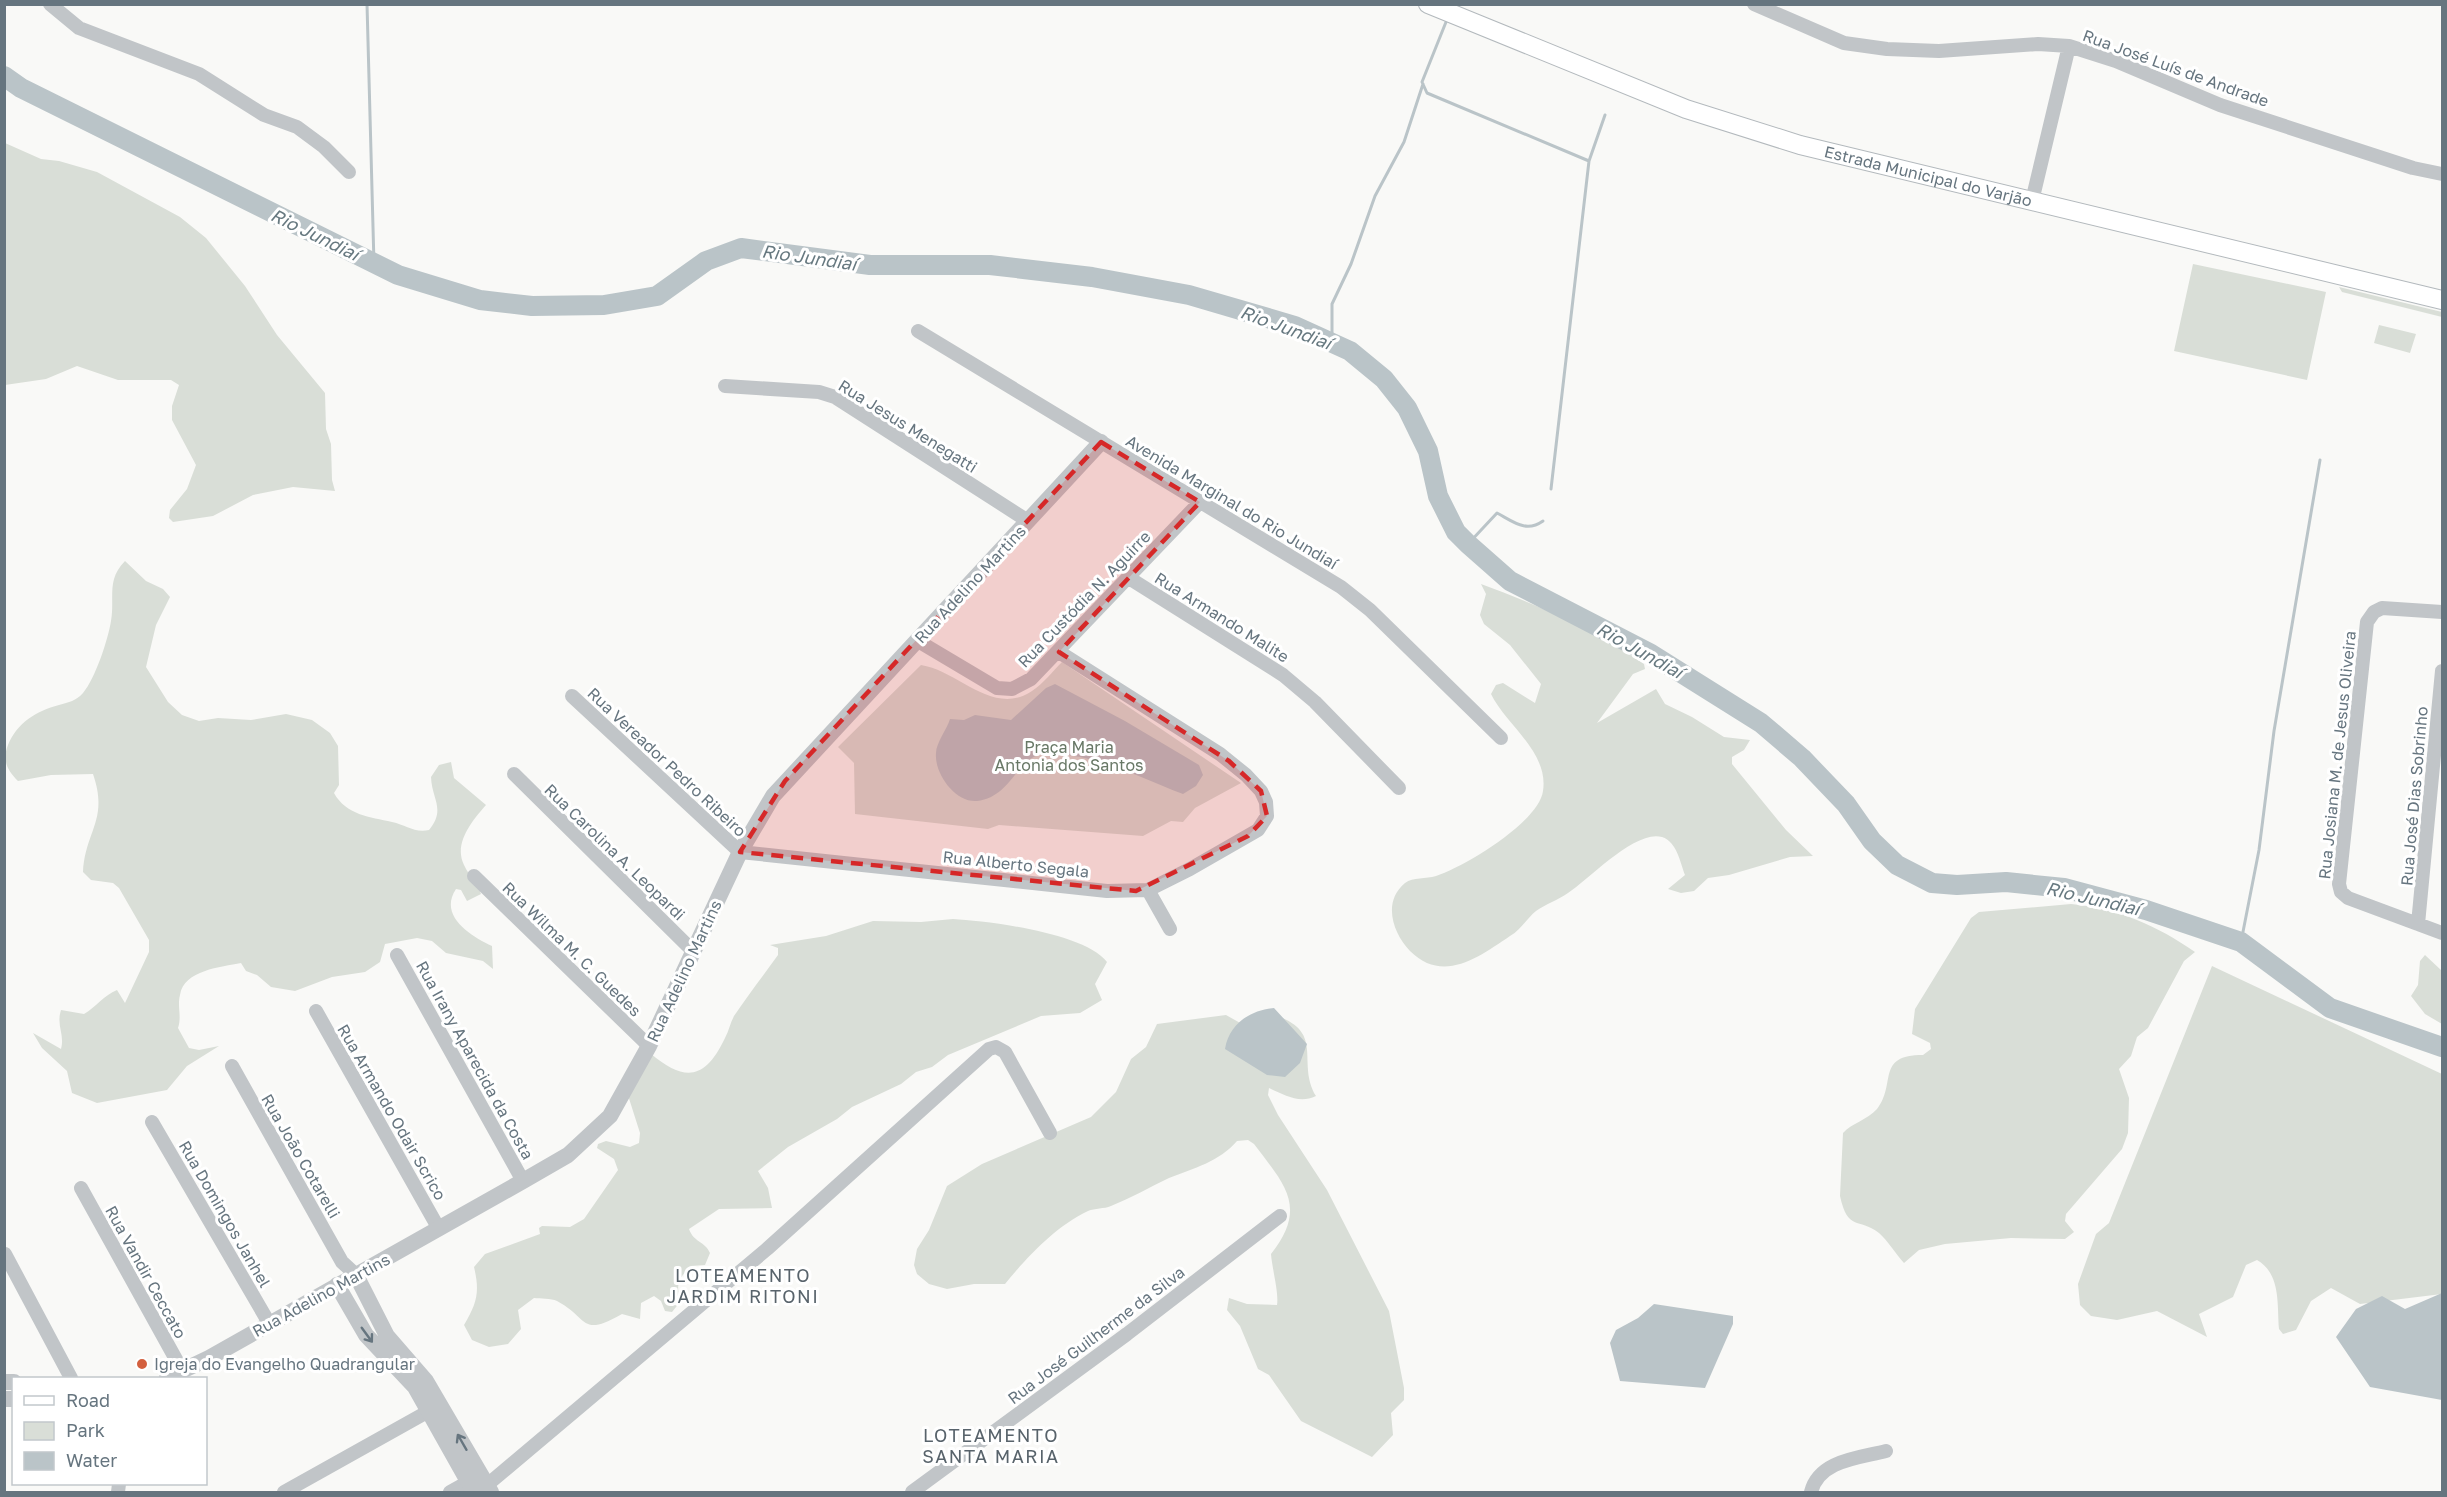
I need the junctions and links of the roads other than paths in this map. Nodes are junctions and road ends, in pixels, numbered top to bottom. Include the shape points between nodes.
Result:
1 (50, 4) edge
2 (1438, 6) edge
3 (1762, 6) edge
4 (2069, 46) junction
5 (349, 172) dead end
6 (2442, 174) edge
7 (2032, 201) junction
8 (2442, 300) edge
9 (918, 331) dead end
10 (725, 386) dead end
11 (1101, 442) junction
12 (1200, 502) junction
13 (1029, 521) junction
14 (1129, 578) junction
15 (2442, 612) edge
16 (918, 641) junction
17 (1059, 652) junction
18 (2442, 671) edge
19 (572, 696) dead end
20 (1501, 738) dead end
21 (514, 774) dead end
22 (1399, 788) dead end
23 (740, 852) junction
24 (474, 876) dead end
25 (1148, 890) junction
26 (2418, 924) junction
27 (1170, 929) dead end
28 (2442, 933) edge
29 (694, 952) junction
30 (397, 955) dead end
31 (316, 1011) dead end
32 (649, 1046) junction
33 (232, 1066) dead end
34 (152, 1122) dead end
35 (1050, 1133) dead end
36 (523, 1181) junction
37 (81, 1188) dead end
38 (1280, 1216) dead end
39 (440, 1229) junction
40 (5, 1254) edge
41 (342, 1262) junction
42 (356, 1275) junction
43 (337, 1285) junction
44 (269, 1323) junction
45 (183, 1372) junction
46 (70, 1377) edge
47 (170, 1377) edge
48 (429, 1411) junction
49 (1886, 1451) dead end
50 (931, 1485) edge
51 (480, 1488) edge
52 (284, 1492) edge
53 (450, 1492) edge
54 (912, 1492) edge
55 (1811, 1492) edge

1 - 5 street via 79,28 199,74 264,115 297,127
2 - 7 main road, Estrada Municipal do Varjão via 1686,109 1800,145
3 - 4 street, Rua José Luís de Andrade via 1844,43 1887,49
4 - 6 street, Rua José Luís de Andrade via 2116,61 2220,105
4 - 7 street
7 - 8 main road, Estrada Municipal do Varjão
9 - 11 street, Avenida Marginal do Rio Jundiaí
10 - 13 street, Rua Jesus Menegatti via 819,392 835,397
11 - 12 street, Avenida Marginal do Rio Jundiaí
11 - 13 street, Rua Adelino Martins
12 - 14 street, Rua Custódia N. Aguirre
12 - 20 street, Avenida Marginal do Rio Jundiaí via 1341,587 1370,610
13 - 16 street, Rua Adelino Martins
14 - 17 street, Rua Custódia N. Aguirre
14 - 22 street, Rua Armando Malite via 1283,675
15 - 26 street, Rua Josiana M. de Jesus Oliveira via 2382,608 2367,622 2339,884 2348,898
16 - 17 street, Rua Custódia N. Aguirre via 998,688 1012,689 1031,680
16 - 23 street, Rua Adelino Martins via 785,781
17 - 25 street, Rua Alberto Segala via 1220,754 1262,791 1267,816 1264,823 1248,836
18 - 26 street, Rua José Dias Sobrinho
19 - 23 street, Rua Vereador Pedro Ribeiro
21 - 29 street, Rua Carolina A. Leopardi
23 - 25 street, Rua Alberto Segala via 1107,891
23 - 29 street, Rua Adelino Martins
24 - 32 street, Rua Wilma M. C. Guedes
25 - 27 street
26 - 28 street
29 - 32 street, Rua Adelino Martins
30 - 36 street, Rua Irany Aparecida da Costa
31 - 39 street, Rua Armando Odair Scrico
32 - 36 street, Rua Adelino Martins via 610,1116 568,1155
33 - 41 street, Rua João Cotarelli
34 - 44 street, Rua Domingos Janhel
35 - 51 street via 1005,1052 996,1047 989,1049 767,1249
36 - 39 street, Rua Adelino Martins
37 - 45 street, Rua Vandir Ceccato
38 - 50 street, Rua José Guilherme da Silva
39 - 42 street, Rua Adelino Martins
40 - 46 street
41 - 42 street, Rua João Cotarelli
41 - 43 street
42 - 43 street, Rua Adelino Martins
51 -> 42 street via 426,1381 387,1336
43 - 44 street, Rua Adelino Martins
43 -> 48 street via 366,1335 407,1376
44 - 45 street, Rua Adelino Martins
45 - 47 street, Rua Adelino Martins
48 - 51 street
48 - 52 street
49 - 55 street via 1830,1467 1816,1478
50 - 54 street, Rua José Guilherme da Silva
51 - 53 street

